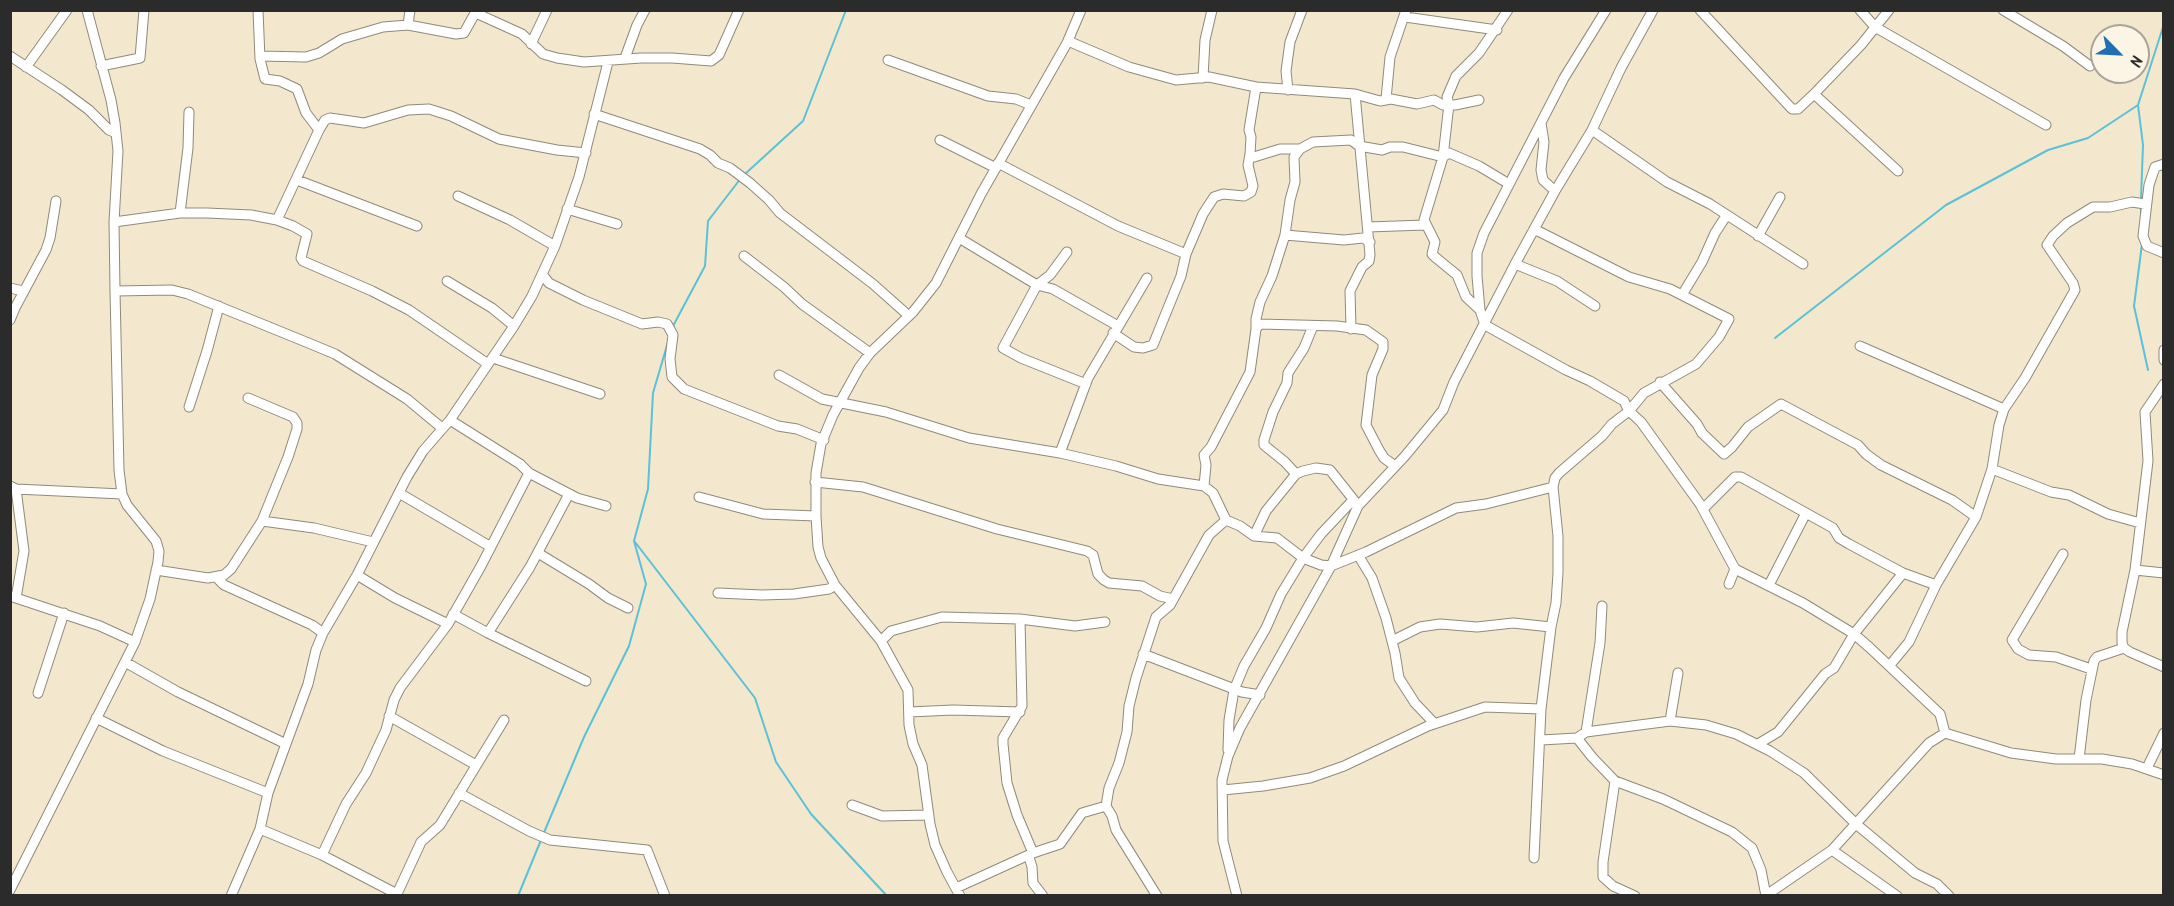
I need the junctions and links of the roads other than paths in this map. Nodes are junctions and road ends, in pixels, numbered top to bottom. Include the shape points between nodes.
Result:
1 (67, 10) edge
2 (87, 10) edge
3 (144, 10) edge
4 (258, 10) edge
5 (410, 10) edge
6 (547, 10) edge
7 (645, 10) edge
8 (739, 10) edge
9 (1081, 10) edge
10 (1212, 10) edge
11 (1302, 10) edge
12 (1508, 10) edge
13 (1606, 10) edge
14 (1653, 10) edge
15 (1700, 10) edge
16 (1860, 10) edge
17 (1889, 10) edge
18 (2003, 10) edge
19 (1405, 14) edge
20 (408, 25) junction
21 (1875, 27) junction
22 (1497, 30) junction
23 (1068, 41) junction
24 (531, 44) junction
25 (10, 56) edge
26 (260, 56) junction
27 (625, 58) junction
28 (888, 60) dead end
29 (608, 62) junction
30 (101, 66) junction
31 (2090, 66) dead end
32 (26, 67) junction
33 (1203, 78) junction
34 (1256, 87) junction
35 (1288, 90) junction
36 (1355, 94) junction
37 (1814, 94) junction
38 (1386, 99) junction
39 (1479, 100) dead end
40 (1449, 104) junction
41 (1031, 105) junction
42 (189, 112) dead end
43 (594, 114) junction
44 (1541, 123) junction
45 (2046, 125) dead end
46 (319, 130) junction
47 (1592, 130) junction
48 (116, 133) junction
49 (940, 140) dead end
50 (1359, 146) junction
51 (1300, 149) junction
52 (586, 153) junction
53 (1250, 154) junction
54 (1443, 157) junction
55 (2163, 164) edge
56 (997, 165) junction
57 (1898, 171) dead end
58 (297, 180) junction
59 (1509, 184) junction
60 (1555, 190) junction
61 (458, 196) dead end
62 (1780, 197) dead end
63 (56, 201) dead end
64 (2145, 204) junction
65 (567, 209) junction
66 (180, 213) junction
67 (1726, 216) junction
68 (277, 220) junction
69 (114, 222) junction
70 (617, 224) dead end
71 (1425, 225) junction
72 (417, 226) dead end
73 (1368, 227) junction
74 (1533, 230) junction
75 (1285, 235) junction
76 (1758, 236) junction
77 (959, 238) junction
78 (1370, 242) junction
79 (555, 246) junction
80 (1066, 252) dead end
81 (2163, 253) edge
82 (1186, 254) junction
83 (744, 256) dead end
84 (1515, 264) junction
85 (1803, 264) dead end
86 (542, 274) junction
87 (1147, 278) dead end
88 (447, 281) dead end
89 (1037, 285) junction
90 (10, 288) edge
91 (23, 291) junction
92 (115, 291) junction
93 (1682, 295) junction
94 (219, 306) junction
95 (1595, 306) dead end
96 (1480, 310) junction
97 (909, 316) junction
98 (10, 320) edge
99 (1485, 325) junction
100 (514, 326) junction
101 (1313, 326) junction
102 (1256, 329) junction
103 (1351, 329) junction
104 (1115, 330) junction
105 (1860, 346) dead end
106 (2163, 350) edge
107 (870, 353) junction
108 (2163, 360) edge
109 (490, 361) junction
110 (779, 375) dead end
111 (1660, 382) junction
112 (1086, 384) junction
113 (2163, 384) edge
114 (600, 394) dead end
115 (248, 399) dead end
116 (839, 404) junction
117 (189, 407) dead end
118 (2004, 409) junction
119 (1629, 411) junction
120 (446, 424) junction
121 (824, 440) junction
122 (1060, 453) junction
123 (1395, 466) junction
124 (1992, 469) junction
125 (529, 473) junction
126 (1296, 474) junction
127 (815, 482) junction
128 (1204, 486) junction
129 (13, 487) edge
130 (1553, 487) junction
131 (399, 493) junction
132 (122, 494) junction
133 (569, 494) junction
134 (699, 497) dead end
135 (1355, 503) junction
136 (606, 506) dead end
137 (1703, 509) junction
138 (1806, 513) junction
139 (816, 516) junction
140 (1336, 516) junction
141 (1976, 517) junction
142 (1226, 520) junction
143 (262, 521) junction
144 (1349, 523) junction
145 (2140, 523) junction
146 (1254, 536) junction
147 (373, 542) junction
148 (491, 547) junction
149 (538, 553) junction
150 (2063, 554) dead end
151 (1358, 555) junction
152 (1303, 558) junction
153 (1331, 566) junction
154 (1735, 569) junction
155 (156, 570) junction
156 (2135, 570) junction
157 (1903, 573) junction
158 (2163, 573) edge
159 (357, 575) junction
160 (217, 578) junction
161 (1729, 584) dead end
162 (835, 585) junction
163 (1769, 585) junction
164 (1936, 585) junction
165 (718, 592) dead end
166 (13, 597) edge
167 (1173, 599) junction
168 (1602, 606) dead end
169 (628, 608) dead end
170 (64, 613) junction
171 (453, 614) junction
172 (1020, 620) junction
173 (1105, 622) dead end
174 (448, 624) junction
175 (1551, 627) junction
176 (323, 633) junction
177 (488, 633) junction
178 (1854, 634) junction
179 (881, 641) junction
180 (1392, 641) junction
181 (135, 642) junction
182 (2124, 648) junction
183 (1143, 654) junction
184 (124, 662) junction
185 (1890, 665) junction
186 (2163, 667) edge
187 (2091, 669) junction
188 (1678, 673) dead end
189 (586, 681) dead end
190 (1234, 690) junction
191 (38, 693) dead end
192 (1260, 694) junction
193 (1541, 709) junction
194 (909, 712) junction
195 (1020, 712) junction
196 (390, 716) junction
197 (96, 718) junction
198 (504, 720) dead end
199 (1670, 721) junction
200 (1434, 723) junction
201 (1586, 732) junction
202 (1945, 733) junction
203 (2163, 733) edge
204 (1577, 738) junction
205 (1541, 740) junction
206 (286, 744) junction
207 (1758, 744) junction
208 (1228, 756) junction
209 (2079, 759) junction
210 (476, 765) junction
211 (2147, 768) junction
212 (2163, 775) edge
213 (1615, 781) junction
214 (1223, 790) junction
215 (268, 793) junction
216 (459, 794) junction
217 (852, 805) dead end
218 (1106, 806) junction
219 (928, 815) junction
220 (1856, 824) junction
221 (260, 829) junction
222 (1832, 850) junction
223 (322, 855) junction
224 (1031, 855) junction
225 (1534, 858) dead end
226 (14, 874) edge
227 (10, 890) edge
228 (958, 892) edge
229 (397, 895) edge
230 (1765, 895) edge
231 (231, 896) edge
232 (665, 896) edge
233 (1043, 896) edge
234 (1157, 896) edge
235 (1237, 896) edge
236 (1635, 896) edge
237 (1897, 896) edge
238 (1949, 896) edge

1 - 32 street
2 - 30 street
3 - 30 street via 140,57
4 - 26 street
5 - 20 street
6 - 24 street
7 - 27 street
8 - 27 street via 719,55 711,61
9 - 23 street
10 - 33 street via 1205,40
11 - 35 street via 1290,42
12 - 22 street
13 - 44 street
14 - 47 street
15 - 37 street via 1792,109 1798,109
16 - 21 street
17 - 21 street
18 - 31 street
19 - 22 street
19 - 38 street via 1390,57
20 - 24 street via 464,33 478,14 522,34
20 - 26 street via 366,31 306,57
21 - 37 street
21 - 45 street
22 - 40 street via 1456,76 1447,97
23 - 33 street via 1158,76 1176,80
23 - 41 street
24 - 29 street via 543,54 557,58
25 - 32 street
26 - 46 street via 265,79 297,89 306,113
27 - 29 street
28 - 41 street via 988,96
29 - 43 street
30 - 48 street
32 - 48 street
33 - 34 street
34 - 35 street
34 - 53 street via 1248,130
35 - 36 street
36 - 38 street via 1374,101
36 - 50 street
37 - 57 street
38 - 40 street
39 - 40 street
40 - 54 street
41 - 56 street
42 - 66 street
43 - 52 street
43 - 97 street via 710,155 750,183 780,213
44 - 59 street
44 - 60 street via 1543,180
46 - 52 street via 330,118 364,123 408,110 429,109 499,139
46 - 58 street
47 - 60 street
47 - 67 street via 1658,176
48 - 69 street
49 - 56 street
50 - 51 street via 1352,140 1327,140
50 - 54 street via 1382,150 1403,147
50 - 73 street
51 - 53 street via 1280,149 1254,157
51 - 75 street via 1294,157 1295,182
52 - 65 street
53 - 82 street via 1251,192 1244,196 1214,196
54 - 59 street via 1455,155
54 - 71 street via 1424,217
55 - 64 street via 2155,167
56 - 77 street
56 - 82 street via 1118,226
58 - 68 street
58 - 72 street
59 - 96 street via 1477,253
60 - 74 street
61 - 79 street
62 - 76 street
63 - 91 street via 46,250
64 - 81 street via 2143,236 2147,246
64 - 118 street via 2093,207 2067,223 2047,244 2075,290
65 - 70 street
65 - 79 street
66 - 68 street via 251,215
66 - 69 street
67 - 76 street
67 - 93 street
68 - 109 street via 307,234 303,261 409,310
69 - 92 street
71 - 73 street
71 - 96 street via 1435,242 1432,254 1457,275 1466,297
73 - 78 street
74 - 84 street
74 - 93 street via 1629,277
75 - 78 street via 1363,238
75 - 102 street via 1260,302
76 - 85 street
77 - 89 street
77 - 97 street via 936,283
78 - 103 street via 1370,261 1362,267 1350,291
79 - 86 street
80 - 89 street via 1050,275
82 - 104 street via 1153,345 1134,347
83 - 107 street
84 - 95 street via 1557,281
84 - 99 street
86 - 100 street
86 - 121 street via 549,283 583,300 642,324 662,323 673,335 672,377 684,389
87 - 104 street
88 - 100 street
89 - 104 street via 1053,289
89 - 112 street via 1003,348
90 - 91 street
91 - 98 street
92 - 94 street via 172,290
92 - 132 street
93 - 111 street via 1729,319 1696,364
94 - 117 street
94 - 120 street via 335,354
96 - 99 street
97 - 107 street
99 - 119 street via 1617,396
99 - 123 street via 1437,418
100 - 109 street
101 - 102 street via 1265,323
101 - 103 street
101 - 126 street via 1288,373 1264,440 1264,445
102 - 128 street via 1250,372 1204,455
103 - 123 street via 1366,330 1383,342 1372,375 1366,425 1384,458
104 - 112 street
105 - 118 street
106 - 108 street
107 - 116 street
109 - 114 street
109 - 120 street
110 - 116 street
111 - 119 street via 1638,398
111 - 141 street via 1724,454 1748,427 1781,405 1858,445 1881,465 1952,500
112 - 122 street
113 - 145 street via 2145,412 2148,461
115 - 143 street via 293,417 297,423
116 - 121 street
116 - 122 street via 886,412 969,438
118 - 124 street
119 - 130 street via 1559,473
119 - 137 street
120 - 125 street via 520,464
120 - 131 street via 423,451
121 - 127 street
122 - 128 street via 1158,479
123 - 135 street
124 - 141 street
124 - 145 street via 2069,495 2103,513
125 - 133 street
125 - 148 street
126 - 135 street via 1316,468 1330,470
126 - 146 street via 1266,511
127 - 139 street
127 - 167 street via 863,487 997,530 1087,551 1093,555 1098,574 1104,580 1133,584
128 - 142 street via 1213,494
129 - 132 street
129 - 166 street via 24,551
130 - 151 street via 1456,508
130 - 175 street via 1558,573
131 - 147 street
131 - 148 street
132 - 155 street via 156,541
133 - 136 street
133 - 149 street
134 - 139 street via 763,514
135 - 140 street
135 - 144 street
137 - 138 street via 1735,477 1741,477
137 - 154 street
138 - 157 street via 1833,528 1842,540
138 - 163 street
139 - 162 street via 818,547
140 - 144 street
140 - 152 street
141 - 164 street
142 - 146 street
142 - 167 street via 1209,535
143 - 147 street
143 - 160 street via 231,569
144 - 153 street
145 - 156 street
146 - 152 street via 1277,538
147 - 159 street
148 - 171 street
149 - 169 street
149 - 177 street
150 - 187 street via 2012,640 2018,650 2029,655 2056,657
151 - 153 street
151 - 180 street via 1372,578
152 - 153 street
152 - 190 street
153 - 192 street
154 - 161 street
154 - 163 street
155 - 160 street
155 - 181 street
156 - 158 street
156 - 182 street via 2122,632
157 - 164 street
157 - 178 street
159 - 174 street
159 - 176 street
160 - 176 street
162 - 165 street via 794,594
162 - 179 street
163 - 178 street
164 - 185 street via 1913,635
166 - 170 street
167 - 183 street via 1156,617
168 - 201 street
170 - 181 street
170 - 191 street
171 - 174 street
171 - 177 street
172 - 173 street via 1075,626
172 - 179 street via 942,617 891,631
172 - 195 street
174 - 196 street via 400,688
175 - 180 street via 1440,624 1420,627
175 - 193 street
176 - 206 street
177 - 189 street
178 - 185 street
178 - 207 street via 1834,668 1778,732
179 - 194 street via 908,690
180 - 200 street via 1399,678
181 - 184 street
182 - 186 street
182 - 187 street via 2097,657
183 - 190 street
183 - 218 street
184 - 197 street
184 - 206 street
185 - 202 street via 1940,714
187 - 209 street
188 - 199 street
190 - 192 street
190 - 208 street
192 - 208 street
193 - 200 street via 1485,706
193 - 205 street
194 - 195 street
194 - 219 street via 913,744 922,765
195 - 224 street via 1003,744 1007,783
196 - 210 street
196 - 223 street via 366,773
197 - 215 street via 163,751
197 - 226 street
198 - 210 street
199 - 201 street
199 - 207 street via 1706,725
200 - 214 street via 1310,778
201 - 204 street
202 - 209 street via 2011,753
202 - 220 street via 1929,743
203 - 211 street
204 - 205 street
204 - 213 street
205 - 225 street
206 - 215 street
207 - 220 street via 1804,773
208 - 214 street
209 - 211 street via 2102,759
210 - 216 street
211 - 212 street
213 - 230 street via 1664,799 1732,832 1752,848
213 - 236 street via 1602,873 1613,886
214 - 235 street via 1223,841
215 - 221 street
216 - 229 street via 441,825 421,842
216 - 232 street via 550,840 646,850
217 - 219 street via 882,816
218 - 224 street via 1083,813 1060,844
218 - 234 street via 1116,830
219 - 228 street via 935,845
220 - 222 street
220 - 238 street
221 - 223 street
221 - 231 street
222 - 230 street
222 - 237 street
223 - 229 street
224 - 228 street
224 - 233 street via 1033,883
226 - 227 street

